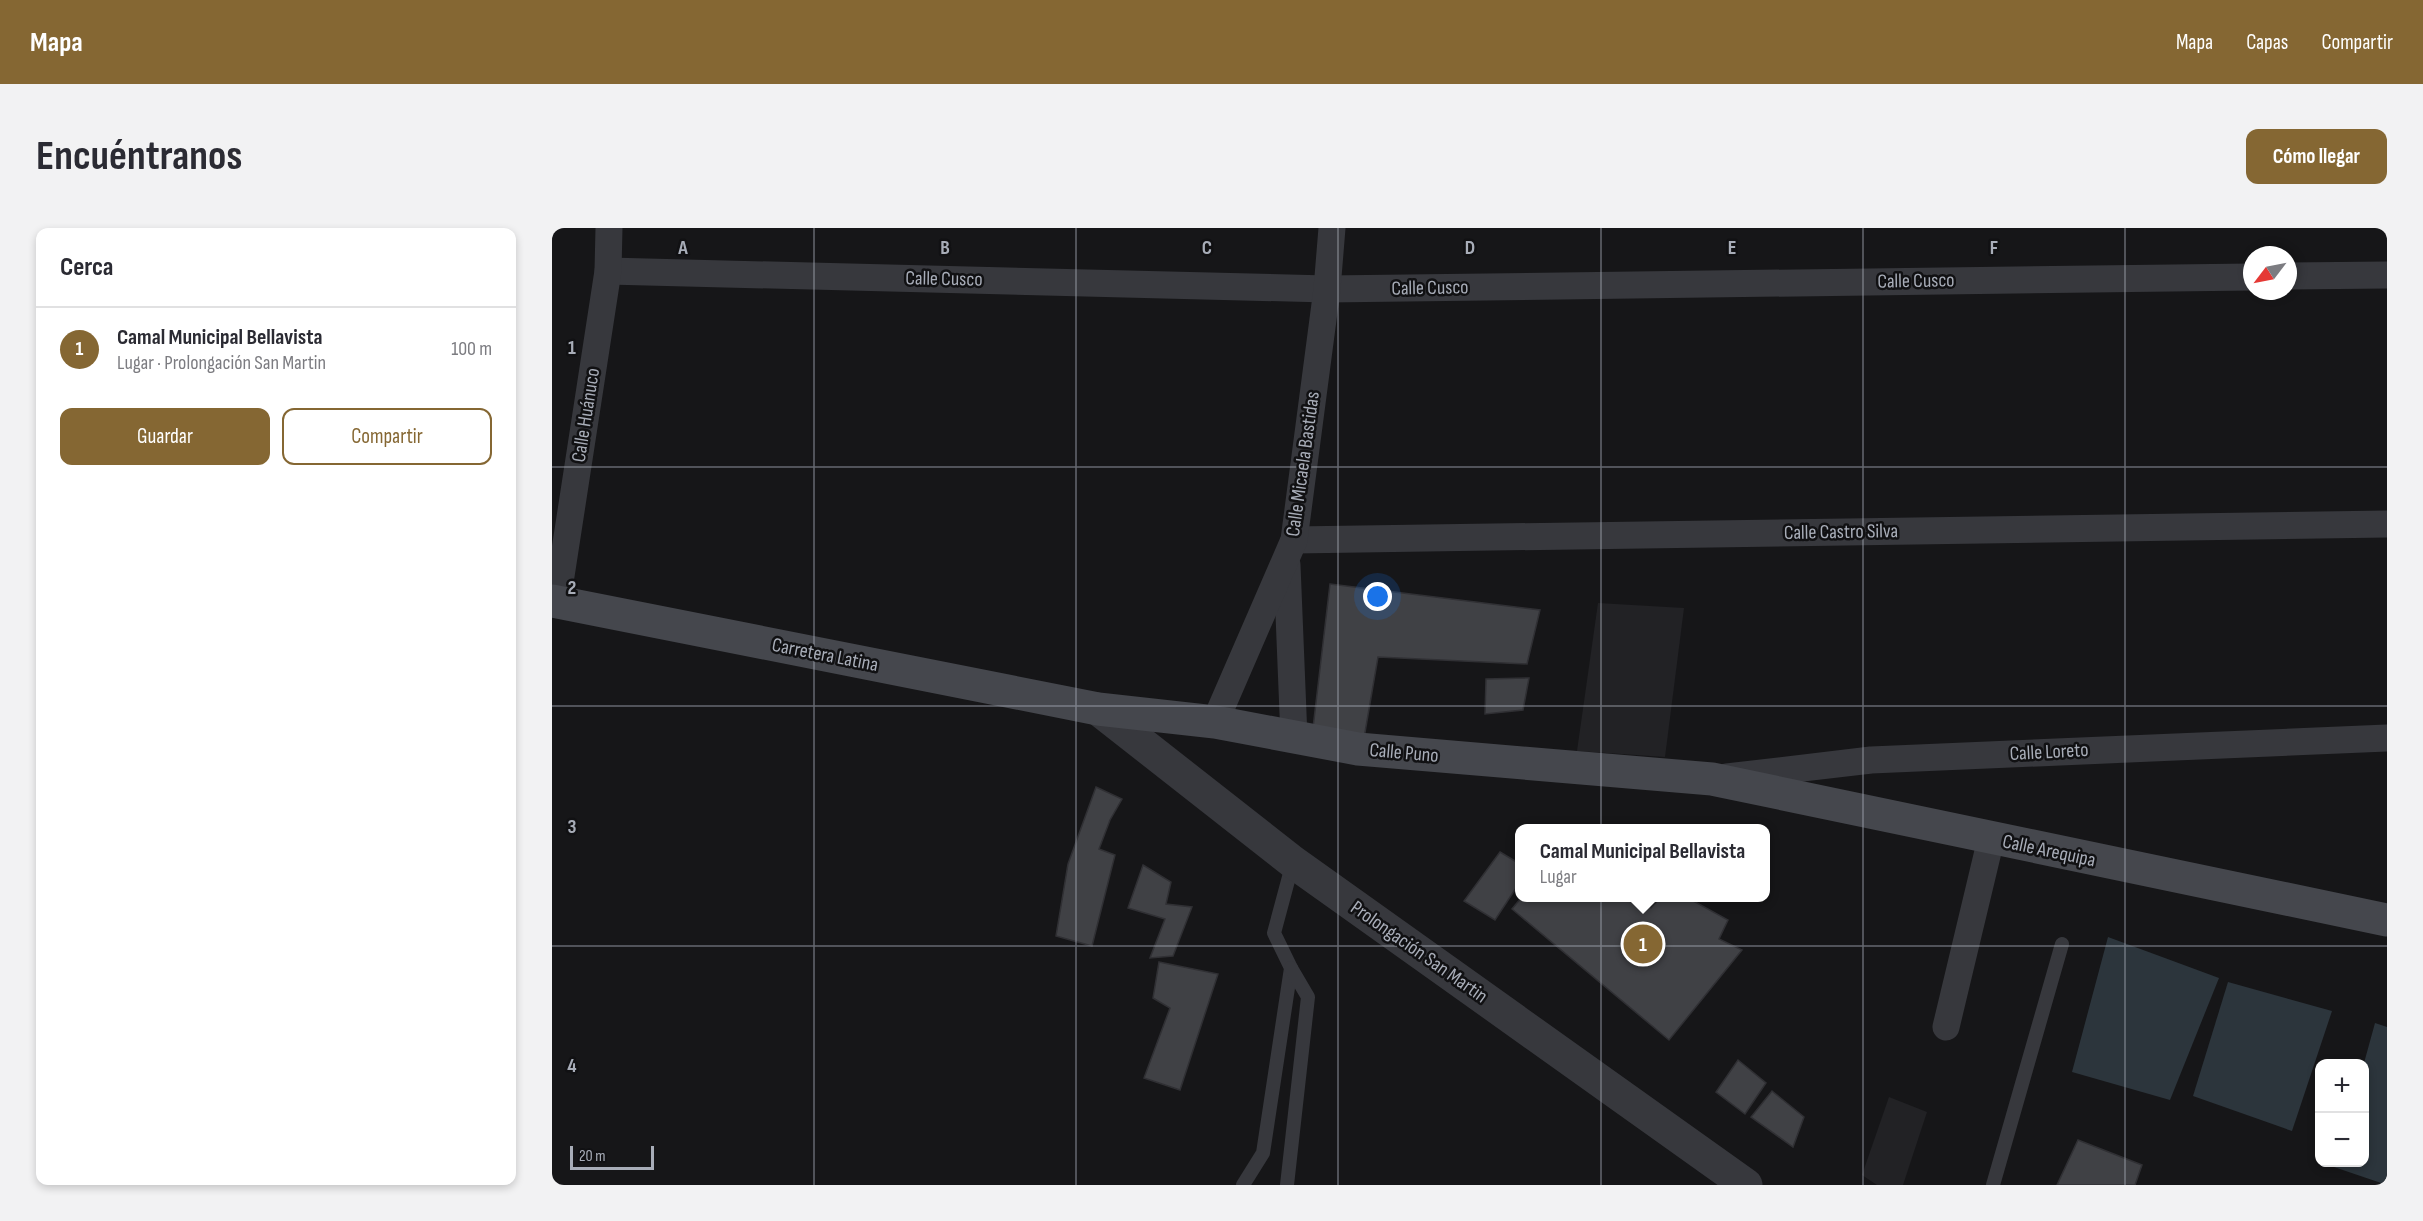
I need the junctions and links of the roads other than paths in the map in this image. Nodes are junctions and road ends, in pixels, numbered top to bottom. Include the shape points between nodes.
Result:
1 (609, 228) edge
2 (1332, 228) edge
3 (608, 271) junction
4 (2387, 275) edge
5 (2297, 276) edge
6 (2243, 277) edge
7 (1327, 289) junction
8 (2387, 524) edge
9 (1291, 548) junction
10 (554, 601) edge
11 (1098, 709) junction
12 (1215, 722) junction
13 (1294, 738) junction
14 (2387, 738) edge
15 (1712, 779) junction
16 (1991, 839) junction
17 (1293, 862) junction
18 (2387, 920) edge
19 (2062, 944) dead end
20 (1291, 968) junction
21 (1946, 1028) dead end
22 (1243, 1185) edge
23 (1287, 1185) edge
24 (1746, 1185) edge
25 (1993, 1185) edge

1 - 3 street, Calle Huánuco
2 - 7 street, Calle Micaela Bastidas
3 - 7 street, Calle Cusco
3 - 10 street, Calle Huánuco
4 - 5 street
6 - 7 street, Calle Cusco
7 - 9 street, Calle Micaela Bastidas
8 - 9 street, Calle Castro Silva
9 - 12 street, Calle Micaela Bastidas
9 - 13 street
10 - 11 main road, Carretera Latina
11 - 12 main road, Calle Puno
11 - 17 street, Prolongación San Martin
12 - 13 main road, Calle Puno
13 - 15 main road, Calle Puno via 1358,749
14 - 15 street, Calle Loreto via 1872,760
15 - 16 main road, Calle Arequipa
16 - 18 main road, Calle Arequipa
16 - 21 street
17 - 20 lane via 1274,933
17 - 24 street, Prolongación San Martin
19 - 25 lane
20 - 22 lane via 1263,1153
20 - 23 lane via 1308,997

